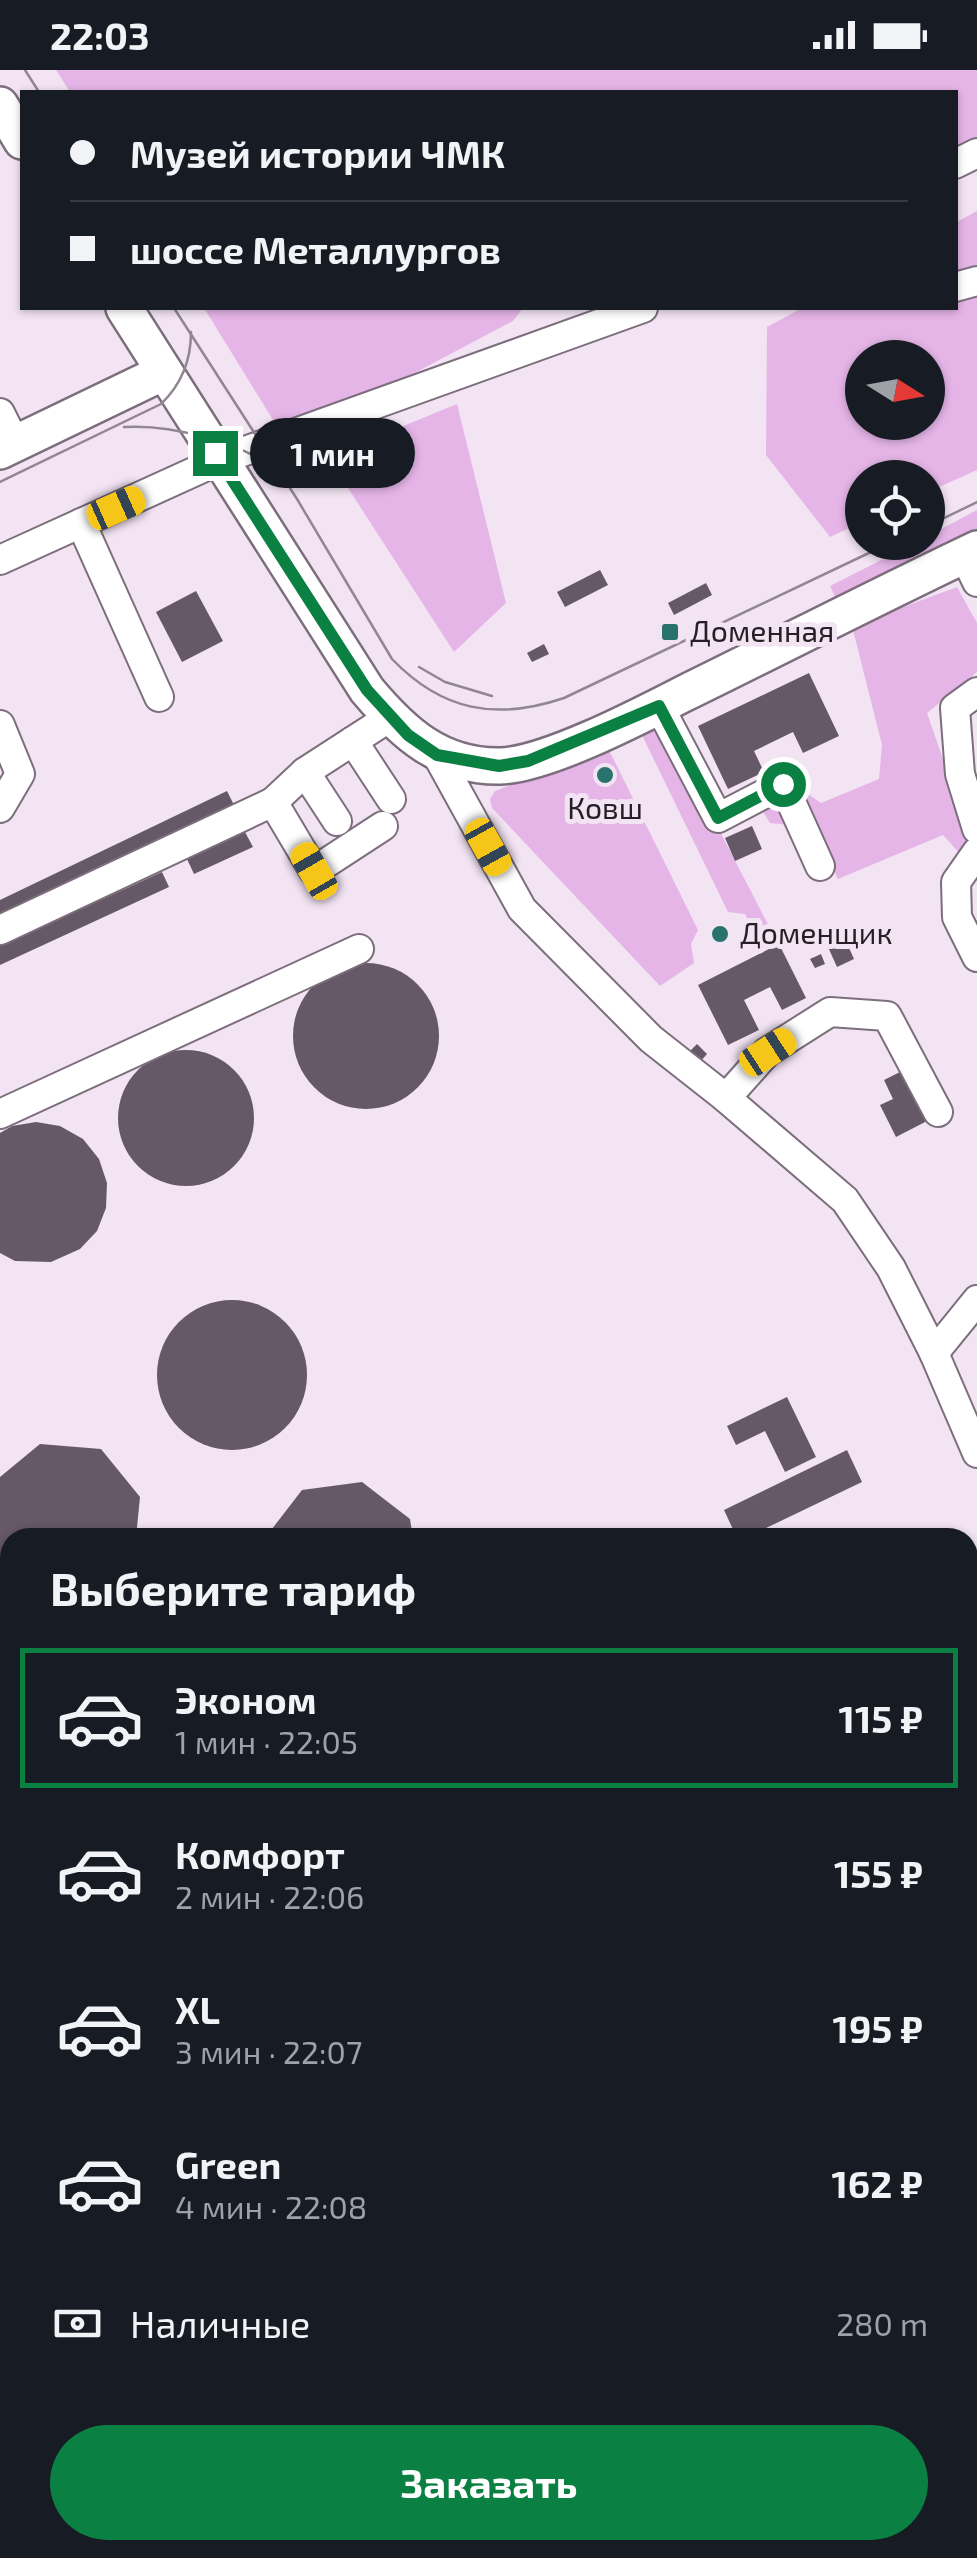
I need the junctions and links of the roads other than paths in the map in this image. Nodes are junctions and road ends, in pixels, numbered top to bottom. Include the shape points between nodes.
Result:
1 (0, 104) edge
2 (20, 138) edge
3 (125, 310) edge
4 (637, 310) edge
5 (164, 372) junction
6 (5, 436) edge
7 (220, 460) junction
8 (81, 523) junction
9 (0, 560) edge
10 (973, 562) edge
11 (977, 692) edge
12 (159, 698) dead end
13 (378, 704) junction
14 (659, 706) junction
15 (0, 725) edge
16 (353, 741) junction
17 (437, 755) junction
18 (305, 772) junction
19 (274, 802) junction
20 (0, 808) edge
21 (338, 821) dead end
22 (977, 829) edge
23 (977, 852) edge
24 (820, 866) dead end
25 (0, 930) edge
26 (360, 949) dead end
27 (977, 957) edge
28 (726, 1098) junction
29 (938, 1112) dead end
30 (0, 1114) edge
31 (977, 1300) edge
32 (934, 1353) junction
33 (977, 1453) edge

1 - 2 main road
3 - 5 main road
4 - 7 street
5 - 6 main road
5 - 7 main road
7 - 8 street
7 - 13 main road
8 - 9 street
8 - 12 street
10 - 14 main road
11 - 22 street via 955,708 960,774
13 - 16 street
13 - 17 main road
14 - 17 main road via 528,761 499,766
14 - 24 street via 718,818 783,784
15 - 20 street via 20,774
16 - 18 street
16 - 19 street via 387,813 314,871
17 - 28 street via 522,908 651,1039
18 - 19 street
18 - 21 street
19 - 25 street
23 - 27 street via 956,882 957,917
26 - 30 street
28 - 29 street via 768,1052 830,1012 887,1016
28 - 32 street via 845,1200 891,1268
31 - 32 street
32 - 33 street

